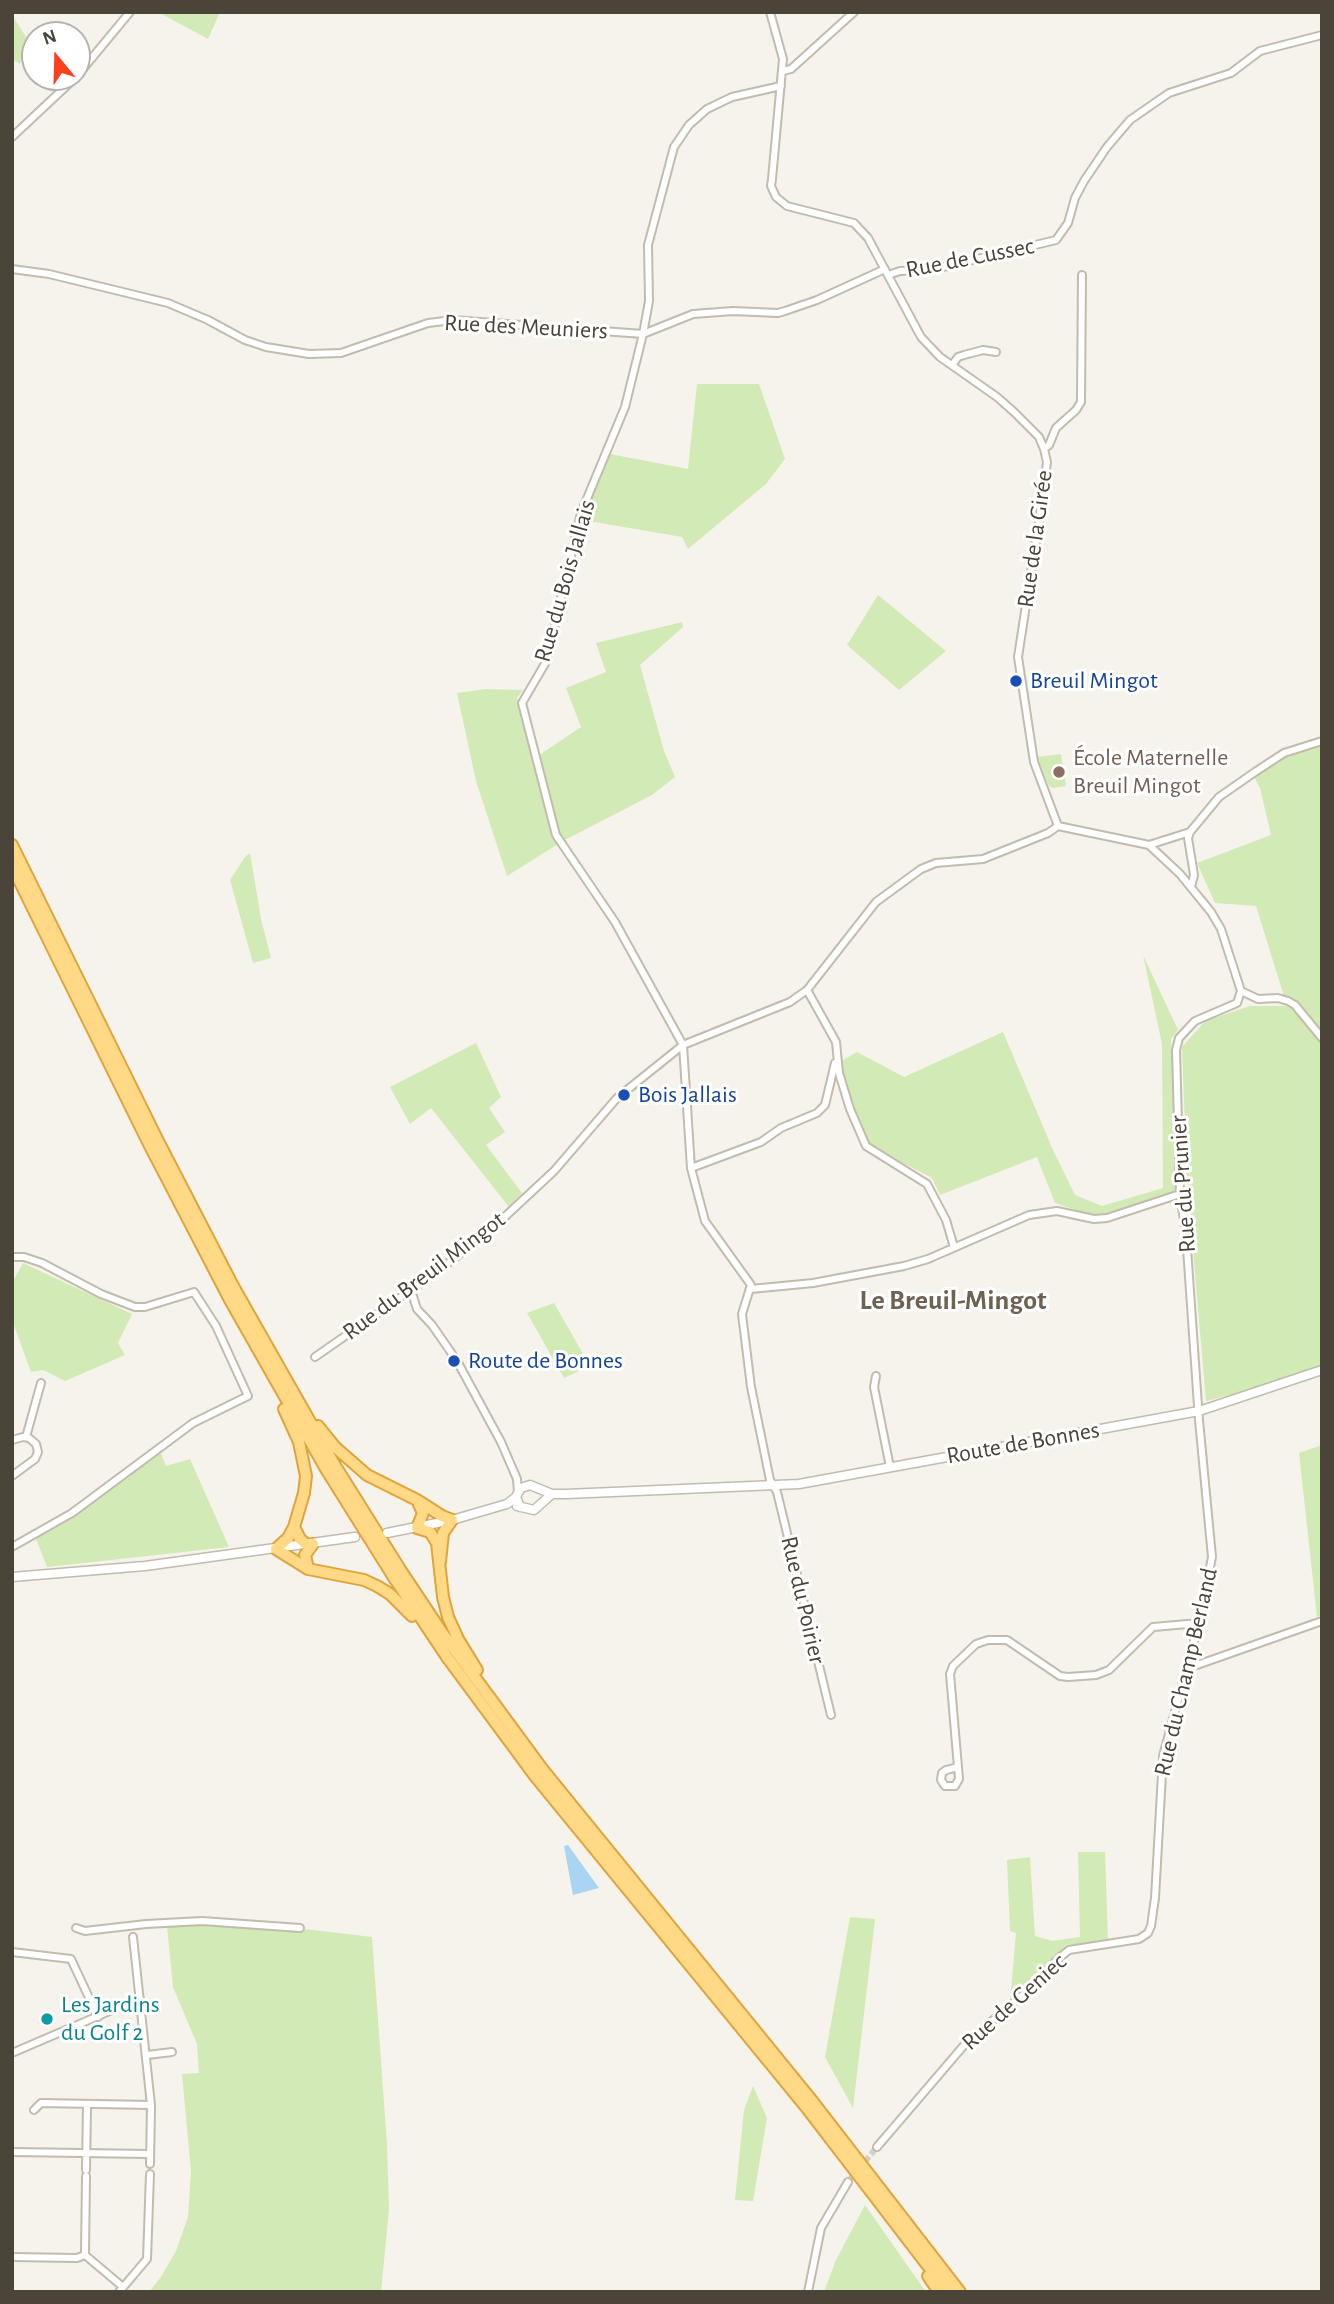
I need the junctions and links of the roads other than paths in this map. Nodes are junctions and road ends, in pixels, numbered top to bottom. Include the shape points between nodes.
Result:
1 (130, 12) edge
2 (770, 12) edge
3 (855, 12) edge
4 (1322, 35) edge
5 (91, 60) edge
6 (783, 71) junction
7 (780, 86) junction
8 (62, 91) edge
9 (12, 137) edge
10 (12, 269) edge
11 (886, 272) junction
12 (1082, 275) dead end
13 (643, 334) junction
14 (996, 352) dead end
15 (952, 365) junction
16 (1044, 449) junction
17 (1322, 741) edge
18 (1058, 825) junction
19 (1190, 832) junction
20 (12, 845) edge
21 (1149, 845) junction
22 (12, 866) edge
23 (1191, 887) junction
24 (807, 990) junction
25 (1241, 991) junction
26 (1322, 1038) edge
27 (683, 1045) junction
28 (837, 1058) junction
29 (691, 1168) junction
30 (1180, 1194) junction
31 (954, 1247) junction
32 (12, 1257) edge
33 (751, 1289) junction
34 (411, 1290) junction
35 (315, 1357) dead end
36 (1322, 1370) edge
37 (876, 1376) dead end
38 (41, 1383) dead end
39 (283, 1386) junction
40 (1199, 1411) junction
41 (26, 1437) junction
42 (12, 1440) edge
43 (890, 1467) junction
44 (12, 1476) edge
45 (517, 1479) junction
46 (525, 1486) junction
47 (774, 1486) junction
48 (539, 1489) junction
49 (552, 1494) junction
50 (517, 1495) junction
51 (417, 1500) junction
52 (541, 1503) junction
53 (507, 1504) junction
54 (520, 1507) junction
55 (452, 1520) junction
56 (294, 1527) junction
57 (417, 1528) junction
58 (387, 1533) dead end
59 (355, 1537) dead end
60 (310, 1544) junction
61 (12, 1547) edge
62 (276, 1549) junction
63 (440, 1562) junction
64 (308, 1569) junction
65 (12, 1577) edge
66 (1322, 1621) edge
67 (1199, 1623) junction
68 (447, 1657) junction
69 (1188, 1664) junction
70 (491, 1701) junction
71 (831, 1715) dead end
72 (958, 1767) dead end
73 (1158, 1850) joint
74 (76, 1928) dead end
75 (300, 1928) dead end
76 (133, 1937) dead end
77 (12, 1952) edge
78 (140, 1998) junction
79 (98, 2017) junction
80 (172, 2052) dead end
81 (12, 2053) edge
82 (147, 2054) junction
83 (87, 2104) junction
84 (151, 2105) junction
85 (34, 2110) dead end
86 (877, 2147) tunnel mouth
87 (12, 2152) edge
88 (87, 2153) junction
89 (150, 2154) junction
90 (150, 2164) dead end
91 (150, 2174) dead end
92 (848, 2182) tunnel mouth
93 (875, 2194) junction
94 (85, 2255) junction
95 (12, 2257) edge
96 (121, 2290) edge
97 (808, 2292) edge
98 (939, 2292) edge
99 (948, 2292) edge
100 (960, 2292) edge

1 - 5 street
2 - 6 street
3 - 6 street via 792,69
4 - 11 street, Rue de Cussec via 1260,51 1231,73 1169,93 1130,120 1084,181 1068,223 1056,240 931,270
6 - 7 street, Rue de la Girée
7 - 11 street, Rue de la Girée via 771,186 776,197 788,206 854,223 868,238
7 - 13 street, Rue du Bois Jallais via 721,101 696,117 677,142 648,244 649,301
8 - 9 street
10 - 13 street, Rue des Meuniers via 168,303 245,340 289,352 341,353 428,323 453,320
11 - 13 street via 778,313 693,314
11 - 15 street, Rue de la Girée via 921,337
12 - 16 street via 1081,402 1056,428
13 - 27 street, Rue du Bois Jallais via 625,407 581,513 546,662 522,703 556,835 615,922
14 - 15 street via 964,355
15 - 16 street, Rue de la Girée via 1014,412 1039,437
16 - 18 street, Rue de la Girée via 1047,462 1017,657 1034,762
17 - 19 street via 1284,753 1255,772 1219,797
18 - 21 street
18 - 24 street, Rue du Breuil Mingot via 983,859 936,863 921,869 876,902
19 - 21 street
19 - 23 street
20 - 39 highway
21 - 23 street
22 - 39 highway via 178,1201
23 - 25 street via 1221,929
24 - 27 street, Rue du Breuil Mingot via 790,1002
24 - 28 street via 836,1042
25 - 26 street via 1295,1005
25 - 30 street, Rue du Prunier via 1237,1003 1195,1021 1179,1038
27 - 29 street
27 - 34 street, Rue du Breuil Mingot via 617,1098 554,1171 496,1225
28 - 29 street via 825,1105 817,1113 761,1142
28 - 31 street via 850,1109 866,1146 927,1184
29 - 33 street via 705,1221 750,1281
30 - 31 street via 1107,1218 1057,1211 1029,1215
30 - 40 street, Rue du Prunier
31 - 33 street via 878,1273
32 - 61 street via 42,1263 135,1307 194,1292 216,1326 248,1396 192,1423 72,1513
33 - 47 street, Rue du Poirier via 743,1325 751,1387
34 - 35 street, Rue du Breuil Mingot
34 - 45 street via 417,1309 457,1361
36 - 40 street, Route de Bonnes
37 - 43 street via 874,1387
38 - 41 street
39 - 51 highway via 349,1461
39 - 56 highway via 279,1398 304,1460 304,1493
39 - 68 highway via 361,1527
39 - 70 highway
40 - 43 street, Route de Bonnes
40 - 67 street, Rue du Champ Berland via 1212,1551
41 - 42 street
41 - 44 street via 35,1442 38,1455
43 - 47 street, Route de Bonnes
45 - 46 street
45 - 50 street
46 - 48 street
46 - 50 street
47 - 49 street, Route de Bonnes
47 - 71 street, Rue du Poirier
48 - 49 street, Route de Bonnes
48 - 52 street
49 - 52 street
50 - 53 street
50 - 54 street
51 - 55 highway
51 - 57 highway via 423,1513
52 - 54 street via 534,1510
53 - 54 street
53 - 55 street
55 - 57 street
55 - 63 highway via 443,1532
56 - 60 highway via 300,1539
56 - 62 highway
57 - 58 street
57 - 63 highway via 434,1536
59 - 60 street
60 - 62 street
60 - 64 highway via 304,1555
62 - 64 highway
62 - 65 street
63 - 70 highway via 448,1617 490,1691
64 - 68 highway via 364,1580 390,1594
66 - 69 street via 1197,1665
67 - 69 street, Rue du Champ Berland
67 - 72 street via 1153,1627 1109,1670 1096,1675 1060,1676 1007,1640 976,1644 950,1674
68 - 93 highway via 568,1818
69 - 73 street, Rue du Champ Berland via 1163,1756
70 - 100 highway via 591,1832 822,2112
73 - 86 street, Rue de Geniec via 1154,1917 1147,1933 1127,1942 1069,1950 966,2043
74 - 75 street via 202,1921
76 - 78 street
77 - 79 street via 74,1961
78 - 79 street
78 - 82 street
79 - 81 street
80 - 82 street
82 - 84 street
83 - 84 street
83 - 85 street via 41,2103
83 - 88 street
84 - 89 street
87 - 88 street
88 - 89 street
88 - 94 street
89 - 90 street
91 - 96 street via 147,2259
92 - 97 street via 821,2228
93 - 98 highway
93 - 99 highway
94 - 95 street
94 - 96 street

